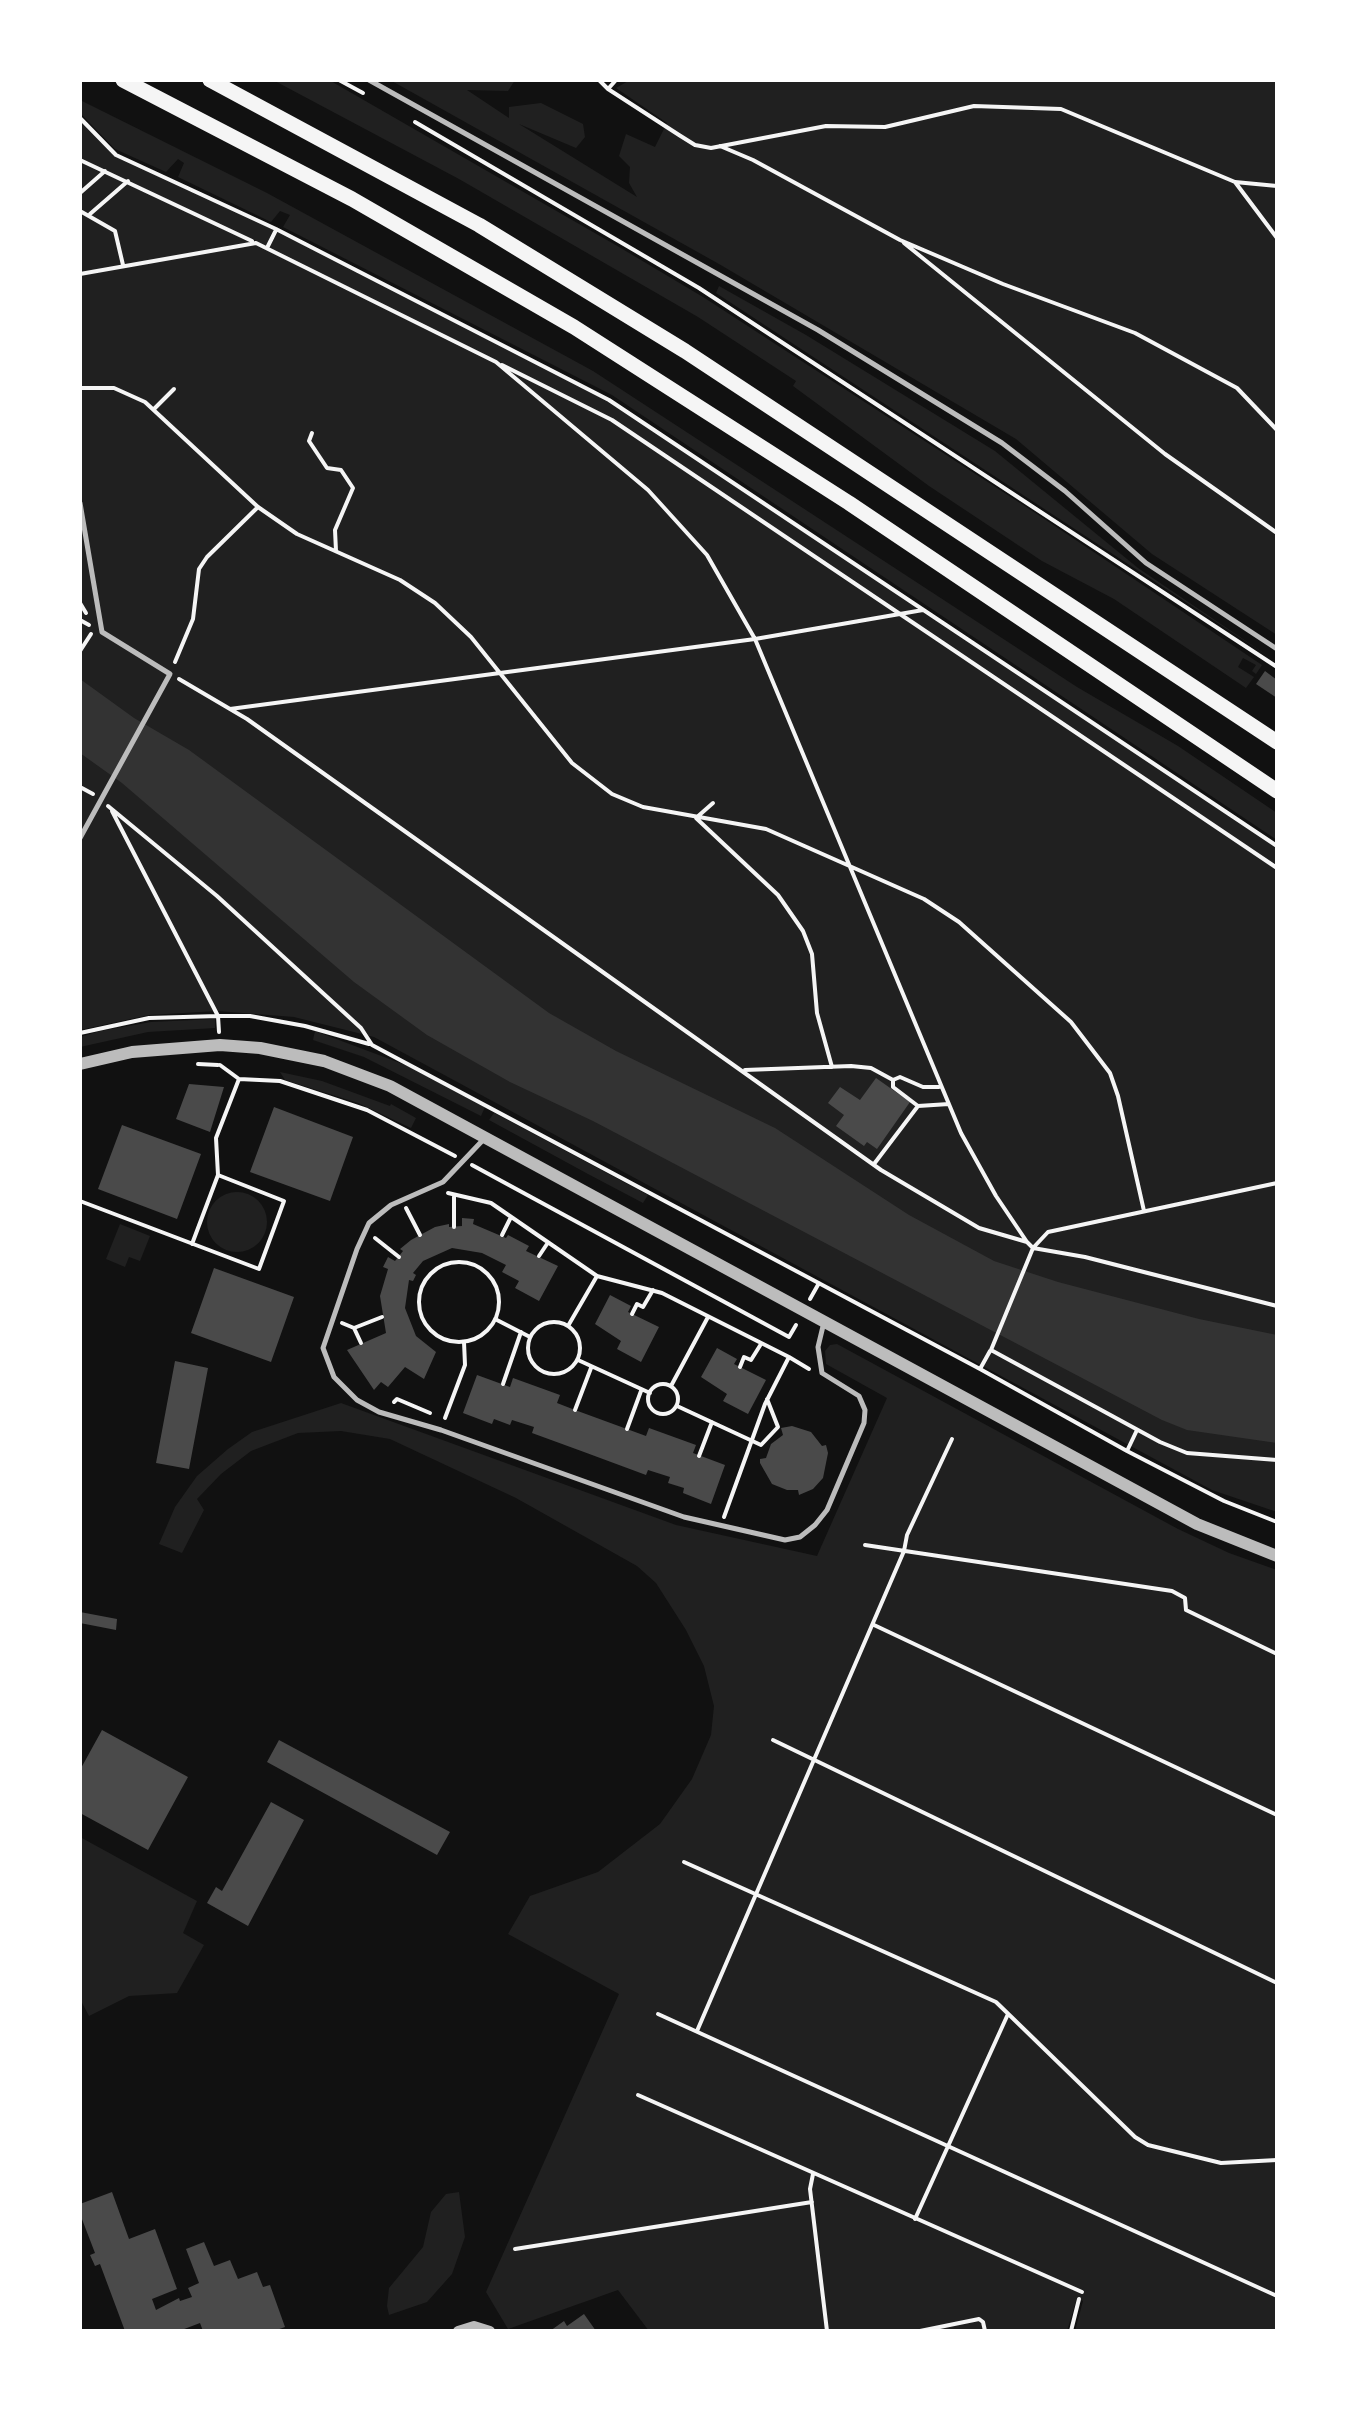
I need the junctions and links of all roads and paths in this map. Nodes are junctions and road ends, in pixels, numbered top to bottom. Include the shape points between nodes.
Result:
1 (123, 80) edge
2 (210, 80) edge
3 (370, 80) edge
4 (599, 80) edge
5 (616, 80) edge
6 (608, 90) junction
7 (80, 118) edge
8 (416, 122) dead end
9 (720, 146) junction
10 (80, 160) edge
11 (105, 171) junction
12 (128, 182) junction
13 (1235, 182) junction
14 (1277, 186) edge
15 (80, 193) edge
16 (80, 211) edge
17 (88, 215) junction
18 (276, 229) junction
19 (1277, 238) edge
20 (900, 240) junction
21 (256, 243) junction
22 (267, 248) junction
23 (123, 265) junction
24 (80, 274) edge
25 (496, 362) junction
26 (80, 388) edge
27 (174, 389) dead end
28 (154, 410) junction
29 (1277, 430) edge
30 (312, 433) dead end
31 (80, 503) edge
32 (258, 507) junction
33 (1277, 533) edge
34 (336, 551) junction
35 (926, 610) junction
36 (900, 614) junction
37 (95, 628) dead end
38 (755, 639) junction
39 (1277, 649) edge
40 (80, 651) edge
41 (88, 657) dead end
42 (1277, 668) edge
43 (497, 672) junction
44 (170, 674) junction
45 (230, 708) junction
46 (1277, 742) edge
47 (1277, 790) edge
48 (714, 802) dead end
49 (696, 818) junction
50 (776, 823) dead end
51 (780, 835) junction
52 (80, 838) edge
53 (1277, 846) edge
54 (847, 863) junction
55 (1277, 868) edge
56 (218, 1016) junction
57 (80, 1034) edge
58 (372, 1044) junction
59 (80, 1064) edge
60 (220, 1066) dead end
61 (832, 1067) junction
62 (745, 1070) junction
63 (239, 1079) junction
64 (893, 1080) junction
65 (941, 1087) junction
66 (949, 1104) junction
67 (918, 1106) junction
68 (485, 1138) junction
69 (465, 1161) junction
70 (874, 1164) junction
71 (218, 1175) junction
72 (1277, 1183) edge
73 (443, 1194) dead end
74 (454, 1196) junction
75 (80, 1201) edge
76 (1144, 1211) junction
77 (392, 1215) dead end
78 (512, 1215) junction
79 (454, 1226) dead end
80 (378, 1227) dead end
81 (420, 1235) dead end
82 (502, 1235) dead end
83 (373, 1236) junction
84 (548, 1242) junction
85 (1026, 1242) junction
86 (192, 1244) junction
87 (368, 1247) dead end
88 (1032, 1248) junction
89 (398, 1256) dead end
90 (539, 1256) dead end
91 (596, 1276) junction
92 (819, 1283) junction
93 (653, 1290) junction
94 (1277, 1306) edge
95 (804, 1309) junction
96 (632, 1314) dead end
97 (382, 1317) dead end
98 (708, 1317) junction
99 (496, 1319) junction
100 (824, 1320) junction
101 (568, 1326) junction
102 (354, 1328) junction
103 (521, 1332) junction
104 (338, 1333) dead end
105 (530, 1337) junction
106 (464, 1342) junction
107 (361, 1344) dead end
108 (761, 1344) junction
109 (990, 1350) junction
110 (789, 1357) junction
111 (578, 1360) junction
112 (592, 1366) junction
113 (740, 1367) dead end
114 (980, 1368) junction
115 (821, 1369) junction
116 (502, 1384) dead end
117 (670, 1386) junction
118 (642, 1389) junction
119 (650, 1393) junction
120 (767, 1400) junction
121 (392, 1403) dead end
122 (677, 1406) junction
123 (575, 1410) dead end
124 (444, 1421) junction
125 (712, 1422) junction
126 (628, 1429) dead end
127 (441, 1430) junction
128 (1137, 1430) junction
129 (952, 1439) dead end
130 (751, 1440) junction
131 (1127, 1451) junction
132 (699, 1456) dead end
133 (1277, 1460) edge
134 (1277, 1522) edge
135 (721, 1526) junction
136 (865, 1545) dead end
137 (904, 1551) junction
138 (1277, 1556) edge
139 (872, 1624) junction
140 (1277, 1654) edge
141 (773, 1740) dead end
142 (814, 1758) junction
143 (1277, 1815) edge
144 (684, 1862) dead end
145 (755, 1894) junction
146 (1277, 1983) edge
147 (1009, 2012) junction
148 (658, 2014) dead end
149 (698, 2031) junction
150 (638, 2095) dead end
151 (947, 2145) junction
152 (1277, 2160) edge
153 (812, 2174) junction
154 (812, 2202) junction
155 (915, 2219) junction
156 (515, 2249) dead end
157 (1082, 2292) dead end
158 (1277, 2296) edge
159 (1079, 2299) dead end
160 (486, 2328) edge
161 (458, 2331) edge
162 (827, 2331) edge
163 (920, 2331) edge
164 (985, 2331) edge
165 (1070, 2331) edge

1 - 47 main road via 352,198 532,302 834,493
2 - 46 main road via 479,225 652,331
3 - 39 lane via 818,330 1002,443 1146,562
4 - 6 path
5 - 6 path
6 - 9 path via 695,144
7 - 18 path via 116,155
8 - 42 path via 699,288
9 - 13 path via 826,126 886,127 974,106 1061,109
9 - 20 path
10 - 11 path
11 - 12 path
11 - 15 path
12 - 17 path
12 - 21 path
13 - 14 path
13 - 19 path
16 - 17 path
17 - 23 path via 115,231
18 - 22 path
18 - 35 path via 610,400
20 - 29 path via 1135,333 1237,388
20 - 33 path via 1165,454
21 - 22 path
21 - 23 path
22 - 25 path
23 - 24 path
25 - 36 path via 612,420
25 - 38 path via 684,526
26 - 28 path via 114,388
27 - 28 path
28 - 32 path
30 - 34 path via 309,440 327,468 341,470 353,488 335,530
31 - 44 lane via 102,632
32 - 34 path
32 - 44 path via 206,557 193,619
34 - 43 path via 435,603
35 - 36 path
35 - 53 path
36 - 38 path
36 - 55 path
37 - 40 path
38 - 43 path
38 - 54 path
40 - 41 path
43 - 45 path
43 - 49 path via 590,780 643,807
44 - 45 path
44 - 52 lane
45 - 62 path
48 - 49 path
49 - 51 path
49 - 61 path via 778,895 803,931
50 - 51 path
51 - 54 path
54 - 65 path
54 - 76 path via 959,922 1071,1022 1110,1073
56 - 57 path via 149,1018
56 - 58 path via 250,1016
56 - 58 path via 110,807 216,896
58 - 92 path
59 - 68 street via 179,1046 289,1053 390,1086
60 - 63 path
61 - 62 path
61 - 64 path via 870,1068
62 - 70 path
63 - 69 path via 280,1081 367,1110
63 - 71 path via 216,1138
64 - 65 path
64 - 67 path
65 - 66 path
66 - 67 path
66 - 85 path
67 - 70 path
68 - 69 lane
68 - 95 street
69 - 95 path via 789,1337
69 - 127 lane via 443,1182 390,1205 369,1223 324,1348 334,1377 357,1400
70 - 85 path via 979,1228
71 - 86 path
71 - 86 path via 284,1201 259,1269
72 - 76 path
73 - 74 path
74 - 78 path via 474,1197
74 - 79 path
75 - 86 path
76 - 88 path via 1048,1232
77 - 81 path via 408,1205
78 - 82 path
78 - 84 path
80 - 83 path
83 - 87 path
83 - 89 path
84 - 90 path
84 - 91 path
85 - 88 path
88 - 94 path
88 - 109 path
91 - 93 path
91 - 101 path
92 - 95 path
92 - 114 path
93 - 96 path
93 - 98 path
95 - 100 street
97 - 102 path
98 - 108 path
98 - 117 path
99 - 103 path
99 - 106 path
99 - 106 path via 498,1292 488,1274 463,1262 436,1269 420,1294 421,1316 435,1334
100 - 115 lane
100 - 138 street via 1197,1524
101 - 105 path via 544,1324
101 - 111 path via 581,1343
102 - 104 path via 342,1323
102 - 107 path
103 - 105 path
103 - 116 path
105 - 111 path via 530,1360 548,1374 571,1370
106 - 124 path via 465,1366
108 - 110 path
108 - 113 path
109 - 114 path
109 - 128 path
110 - 115 path
110 - 120 path
111 - 112 path
112 - 118 path
112 - 123 path
114 - 131 path
115 - 135 lane via 859,1396 865,1410 827,1510 816,1526 786,1540
117 - 119 path
117 - 122 path
118 - 119 path
118 - 126 path
119 - 122 path via 654,1411 666,1414
120 - 130 path
120 - 130 path via 778,1427 761,1445
121 - 124 path via 397,1399
122 - 125 path
124 - 127 path
125 - 130 path
125 - 132 path
127 - 135 lane
128 - 131 path
128 - 133 path via 1187,1452
129 - 137 path
130 - 135 path
131 - 134 path
136 - 137 path
137 - 139 path
137 - 140 path via 1172,1591 1185,1598 1186,1610
139 - 142 path
139 - 143 path
141 - 142 path
142 - 145 path
142 - 146 path
144 - 145 path
145 - 147 path
145 - 149 path
147 - 151 path
147 - 152 path via 1148,2145 1221,2162
148 - 149 path
149 - 151 path
150 - 153 path
151 - 155 path
151 - 158 path
153 - 154 path
153 - 155 path
154 - 156 path
154 - 162 path
155 - 157 path
159 - 165 path
160 - 161 street
163 - 164 path via 979,2320

